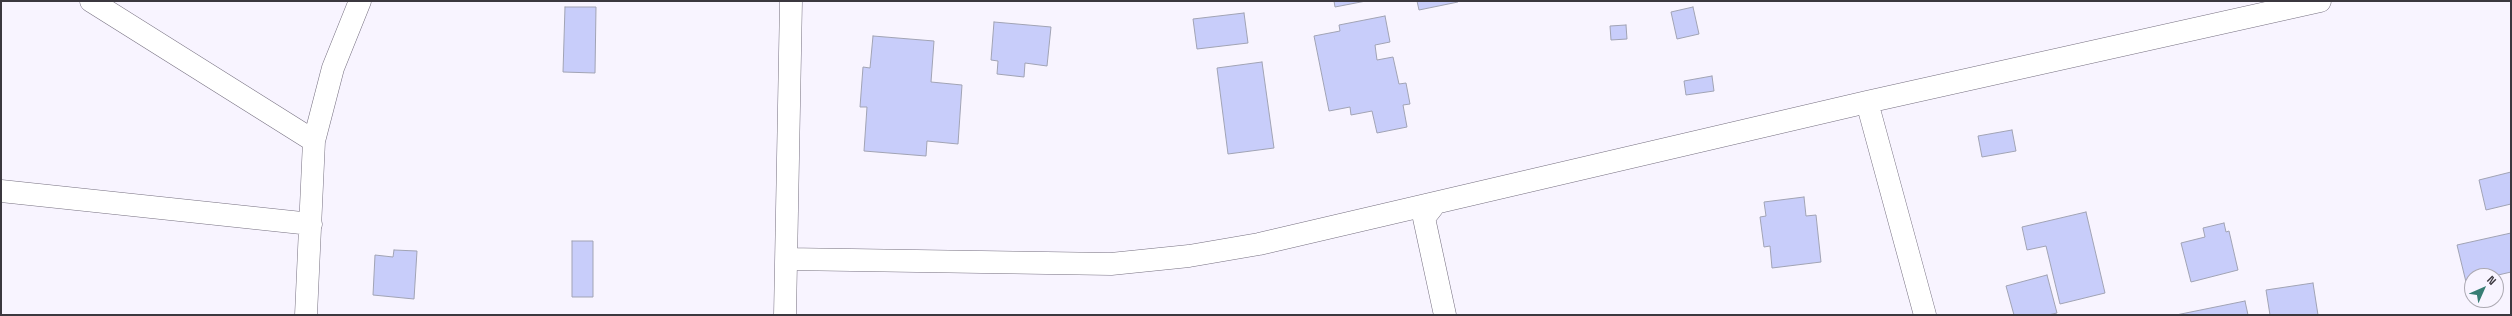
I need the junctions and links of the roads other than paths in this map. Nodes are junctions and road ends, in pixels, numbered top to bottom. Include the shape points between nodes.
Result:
1 (91, 1) edge
2 (360, 1) edge
3 (791, 1) edge
4 (2320, 1) edge
5 (1867, 102) junction
6 (314, 141) junction
7 (1, 191) edge
8 (1435, 204) junction
9 (311, 224) junction
10 (787, 259) junction
11 (306, 315) edge
12 (785, 315) edge
13 (1445, 315) edge
14 (1925, 315) edge

1 - 6 street
2 - 6 street via 333,68
3 - 10 street
4 - 5 street
5 - 8 street
5 - 14 street
6 - 9 street
7 - 9 street
8 - 10 street via 1259,244 1189,256 1111,264
8 - 13 street via 1424,218
9 - 11 street
10 - 12 street

